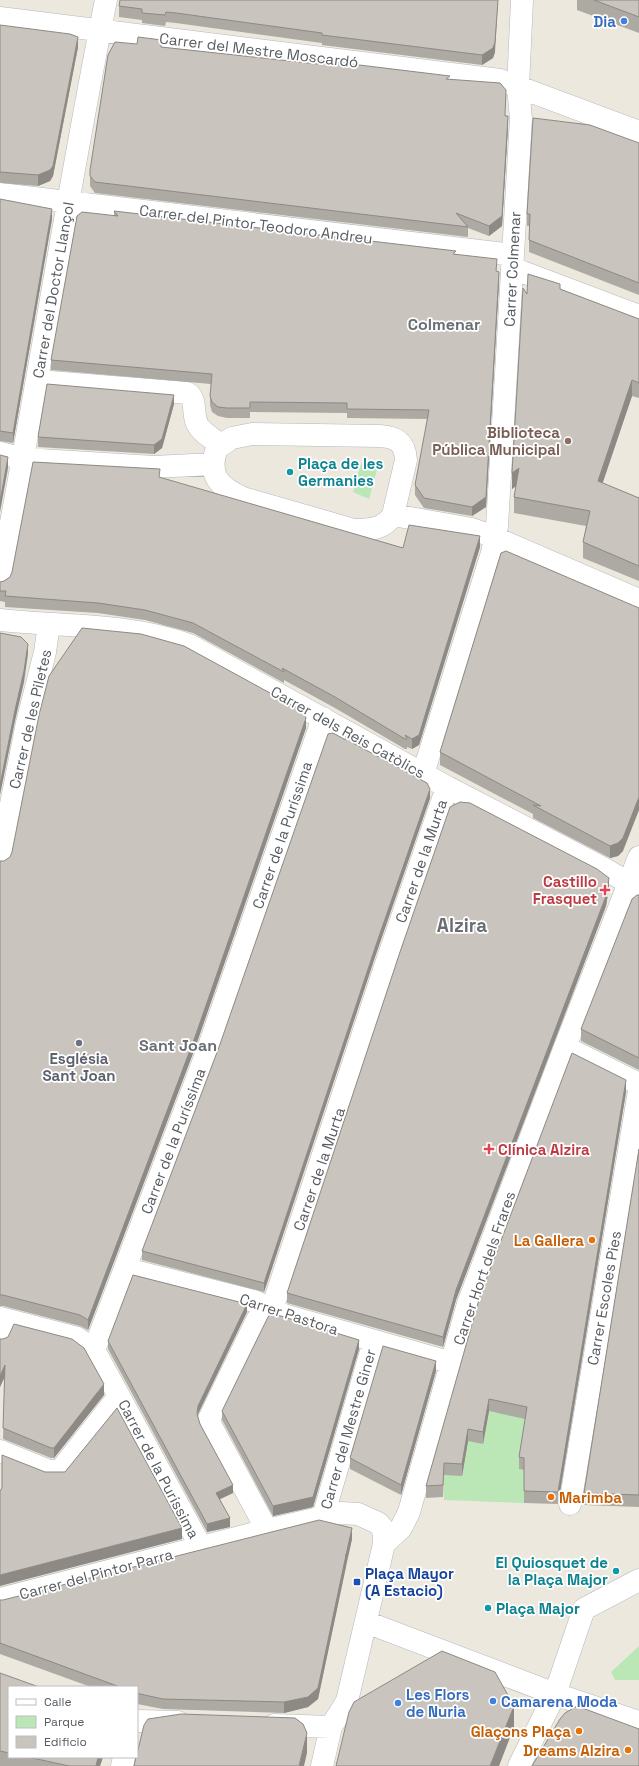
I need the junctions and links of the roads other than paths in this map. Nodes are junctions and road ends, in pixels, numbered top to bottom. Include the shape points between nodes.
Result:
1 (106, 0) edge
2 (522, 0) edge
3 (0, 18) edge
4 (100, 30) junction
5 (518, 87) junction
6 (639, 132) edge
7 (0, 194) edge
8 (68, 202) junction
9 (513, 261) junction
10 (639, 316) edge
11 (38, 381) junction
12 (0, 453) edge
13 (217, 454) junction
14 (24, 459) junction
15 (393, 514) junction
16 (496, 538) junction
17 (0, 580) edge
18 (639, 600) edge
19 (0, 620) edge
20 (49, 624) junction
21 (323, 718) junction
22 (423, 774) junction
23 (447, 787) junction
24 (639, 857) edge
25 (0, 860) edge
26 (634, 886) edge
27 (565, 1047) junction
28 (639, 1084) edge
29 (639, 1091) edge
30 (126, 1269) junction
31 (272, 1309) junction
32 (2, 1325) edge
33 (374, 1341) junction
34 (94, 1350) junction
35 (452, 1363) junction
36 (119, 1396) junction
37 (0, 1451) edge
38 (570, 1504) dead end
39 (323, 1517) junction
40 (267, 1530) junction
41 (384, 1544) junction
42 (201, 1547) junction
43 (639, 1580) edge
44 (0, 1599) edge
45 (366, 1622) junction
46 (550, 1703) junction
47 (138, 1721) edge
48 (639, 1722) edge
49 (200, 1723) edge
50 (256, 1724) edge
51 (331, 1727) junction
52 (322, 1766) edge
53 (519, 1766) edge

1 - 4 street, Carrer del Doctor Llançol
2 - 5 street, Carrer Colmenar
3 - 4 street, Carrer del Mestre Moscardó
4 - 5 street, Carrer del Mestre Moscardó via 500,80
4 - 8 street, Carrer del Doctor Llançol
5 - 6 street, Carrer del Mestre Moscardó
5 - 9 street, Carrer Colmenar via 521,119
7 - 8 street, Carrer del Pintor Teodoro Andreu
8 - 9 street, Carrer del Pintor Teodoro Andreu
8 - 11 street, Carrer del Doctor Llançol
9 - 10 street, Carrer del Pintor Teodoro Andreu
9 - 16 street, Carrer Colmenar
11 - 13 street via 187,393 193,400 194,417 198,426
11 - 14 street, Carrer del Doctor Llançol
12 - 14 street
13 - 14 street via 154,467
13 - 15 street via 216,479 230,492 243,498 354,530 371,530 384,524
13 - 15 street via 232,438 252,434 393,437 403,446 406,460
14 - 17 street, Carrer del Doctor Llançol
15 - 16 street via 472,529
16 - 18 street
16 - 22 street
19 - 20 street, Carrer dels Reis Catòlics
20 - 21 street, Carrer dels Reis Catòlics via 163,637 189,645
20 - 25 street, Carrer de les Piletes
21 - 22 street, Carrer dels Reis Catòlics
21 - 30 street, Carrer de la Puríssima via 207,1052
22 - 23 street, Carrer dels Reis Catòlics
23 - 26 street, Carrer dels Reis Catòlics
23 - 31 street, Carrer de la Murta
24 - 26 street, Carrer Hort dels Frares
26 - 27 street, Carrer Hort dels Frares
27 - 28 street
27 - 35 street, Carrer Hort dels Frares via 468,1304
29 - 38 street, Carrer Escoles Pies
30 - 31 street, Carrer Pastora via 254,1300
30 - 34 street, Carrer de la Puríssima
31 - 33 street, Carrer Pastora via 284,1315
31 - 40 street via 263,1312 257,1320 209,1419
32 - 34 street via 77,1338
33 - 35 street, Carrer Pastora
33 - 39 street, Carrer del Mestre Giner
34 - 36 street, Carrer de la Puríssima
35 - 41 street, Carrer Hort dels Frares via 409,1512 401,1528
36 - 37 street via 60,1471 49,1471
36 - 42 street, Carrer de la Puríssima
39 - 40 street, Carrer del Pintor Parra
39 - 41 street, Carrer del Pintor Parra via 351,1513 369,1518 384,1530
40 - 42 street, Carrer del Pintor Parra
41 - 45 street
42 - 44 street, Carrer del Pintor Parra
43 - 46 street via 584,1609
45 - 46 street
45 - 51 street via 347,1701
46 - 48 street
46 - 53 street
47 - 49 street
50 - 51 street
51 - 52 street

